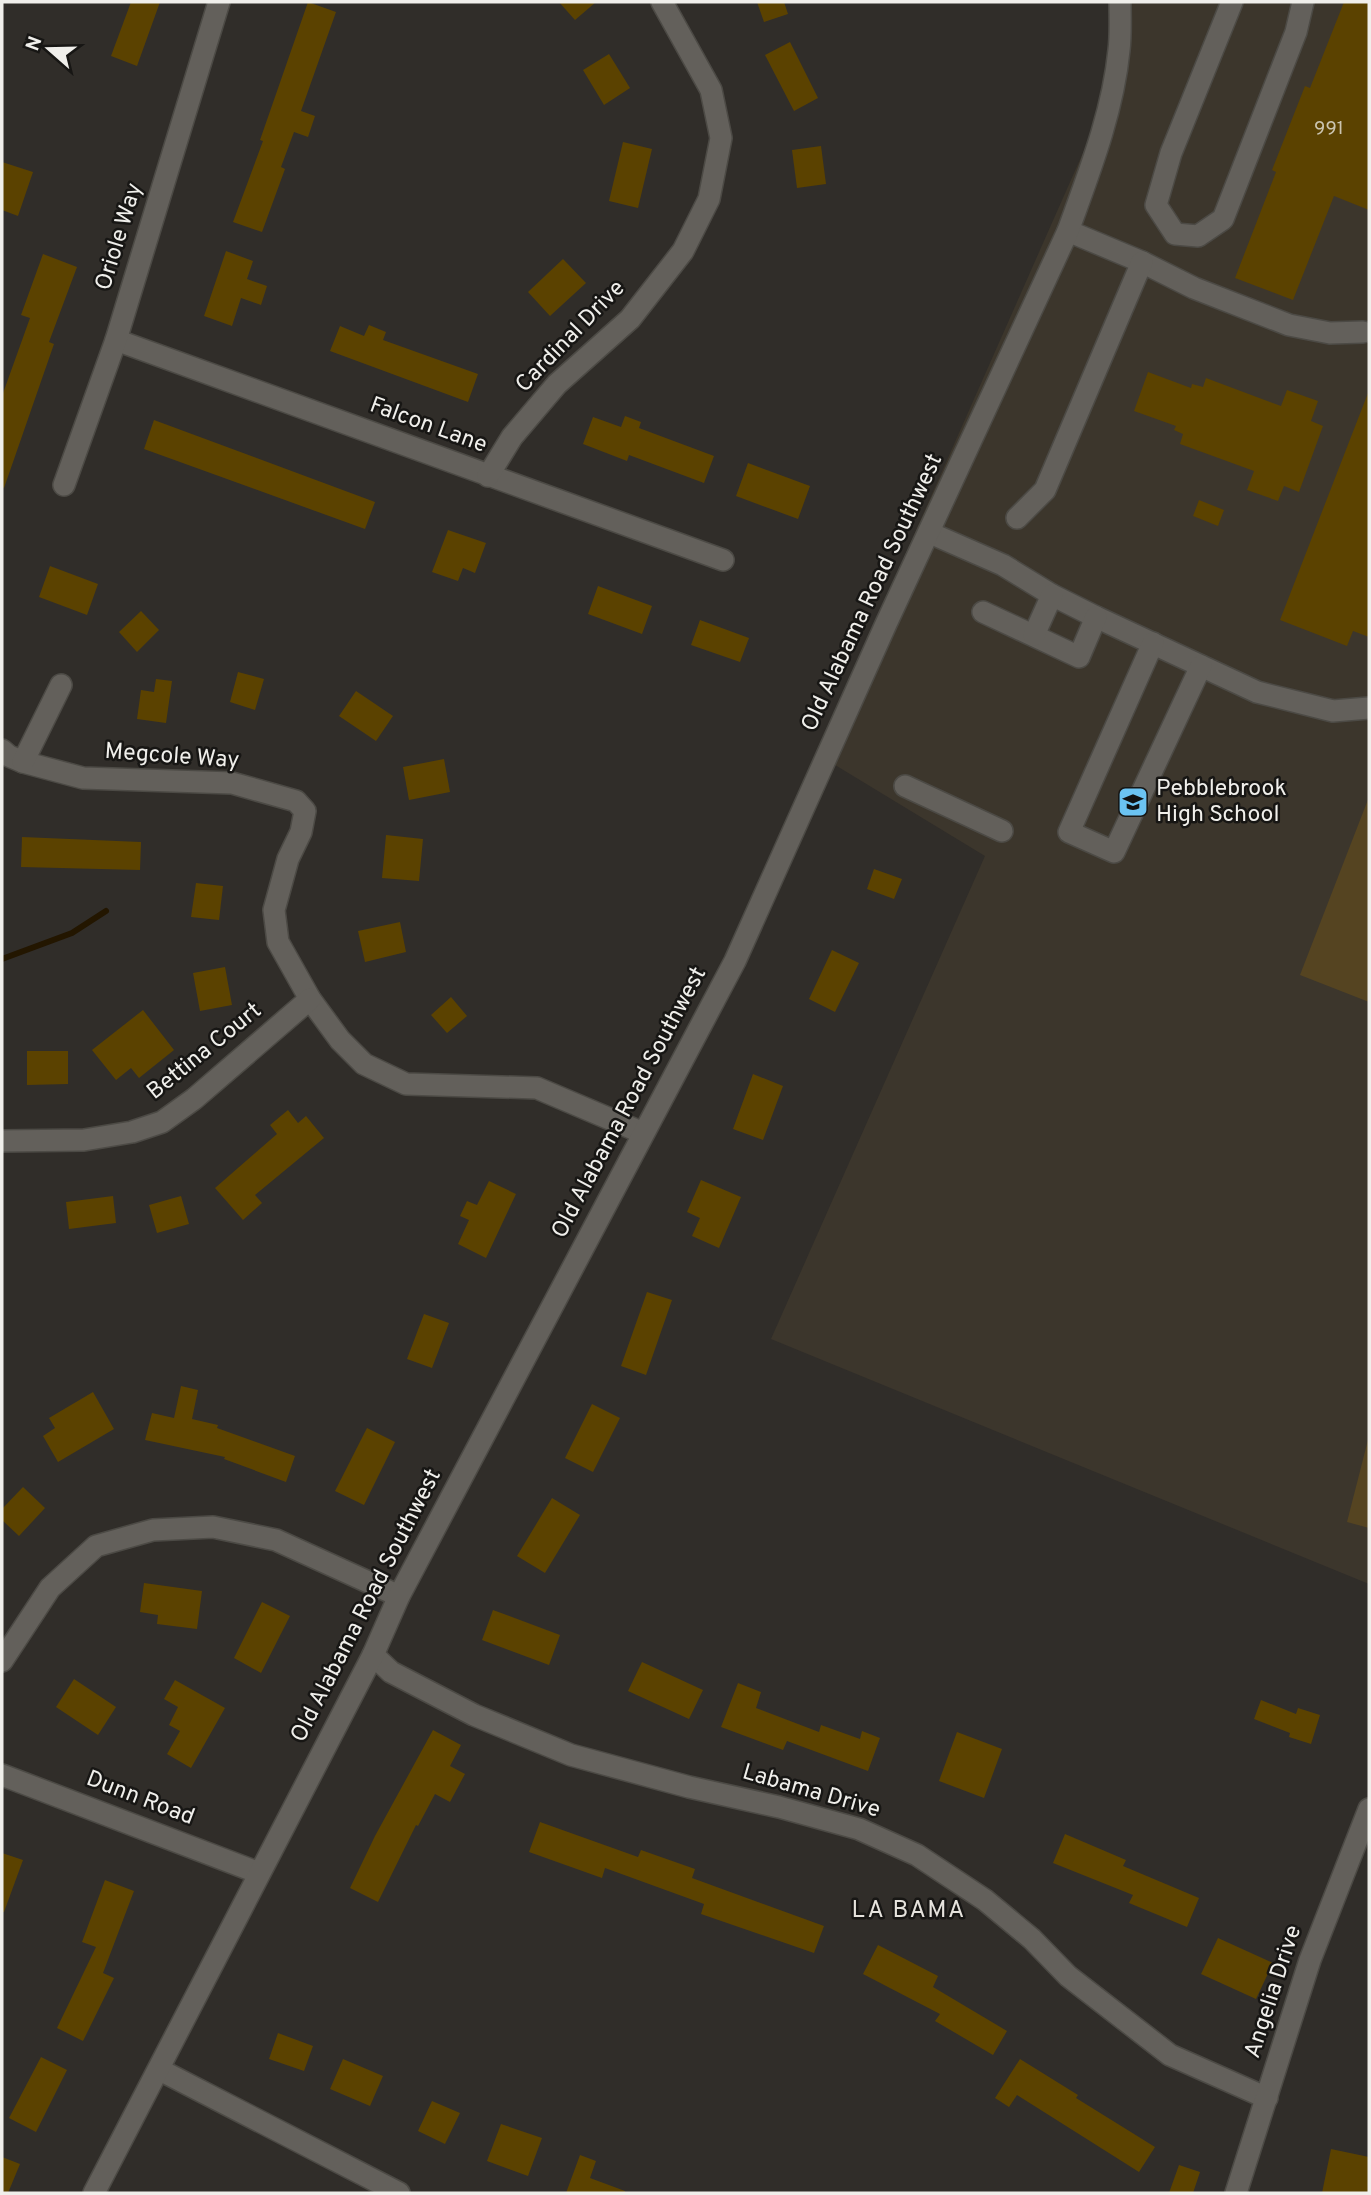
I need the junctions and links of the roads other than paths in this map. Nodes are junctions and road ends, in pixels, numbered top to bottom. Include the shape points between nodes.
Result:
1 (219, 2) edge
2 (662, 2) edge
3 (1121, 2) edge
4 (1232, 2) edge
5 (1303, 2) edge
6 (1068, 231) junction
7 (1142, 262) junction
8 (1363, 332) dead end
9 (116, 340) junction
10 (488, 476) junction
11 (64, 485) dead end
12 (1017, 518) dead end
13 (930, 533) junction
14 (723, 561) dead end
15 (1052, 595) junction
16 (983, 612) dead end
17 (1096, 617) junction
18 (1034, 635) junction
19 (1153, 643) junction
20 (1201, 666) junction
21 (61, 685) dead end
22 (1369, 708) edge
23 (2, 750) edge
24 (23, 762) junction
25 (905, 786) dead end
26 (1002, 831) dead end
27 (310, 999) junction
28 (643, 1133) junction
29 (2, 1141) edge
30 (399, 1597) junction
31 (373, 1655) junction
32 (2, 1661) edge
33 (2, 1775) edge
34 (1369, 1809) edge
35 (259, 1873) junction
36 (160, 2070) junction
37 (1267, 2098) junction
38 (94, 2193) edge
39 (399, 2193) edge
40 (1236, 2193) edge

1 - 9 street, Oriole Way
2 - 10 street, Cardinal Drive via 710,90 721,138 709,199 683,251 638,309 557,384 512,437
3 - 6 street, Old Alabama Road Southwest via 1119,51 1107,112
4 - 5 street via 1171,153 1156,205 1175,234 1198,236 1223,219 1296,32
6 - 7 street
6 - 13 street, Old Alabama Road Southwest
7 - 8 street via 1289,325 1331,333
7 - 12 street via 1045,491
9 - 10 street, Falcon Lane
9 - 11 street, Oriole Way
10 - 14 street, Falcon Lane
13 - 15 street via 1003,565
13 - 28 street, Old Alabama Road Southwest via 735,961
15 - 17 street
15 - 18 street
16 - 18 street
17 - 18 street via 1079,657
17 - 19 street
19 - 20 street
19 - 20 street via 1069,832 1114,852
20 - 22 street via 1257,692 1333,711
21 - 24 street
23 - 24 street, Megcole Way
24 - 27 street, Megcole Way via 83,778 232,783 296,801 305,811 301,832 274,910 278,942
25 - 26 street
27 - 28 street, Megcole Way via 340,1040 364,1064 386,1076 406,1084 537,1087
27 - 29 street, Bettina Court via 162,1122 84,1140
28 - 30 street, Old Alabama Road Southwest
30 - 31 street, Old Alabama Road Southwest
30 - 32 street via 276,1540 214,1527 153,1530 96,1546 50,1587
31 - 35 street, Old Alabama Road Southwest
31 - 37 street, Labama Drive via 391,1672 474,1715 571,1755 859,1829 917,1855 985,1900 1068,1976 1170,2055
33 - 35 street, Dunn Road
34 - 37 street, Angelia Drive via 1310,1960
35 - 36 street, Old Alabama Road Southwest
36 - 38 street, Old Alabama Road Southwest
36 - 39 street
37 - 40 street, Angelia Drive

